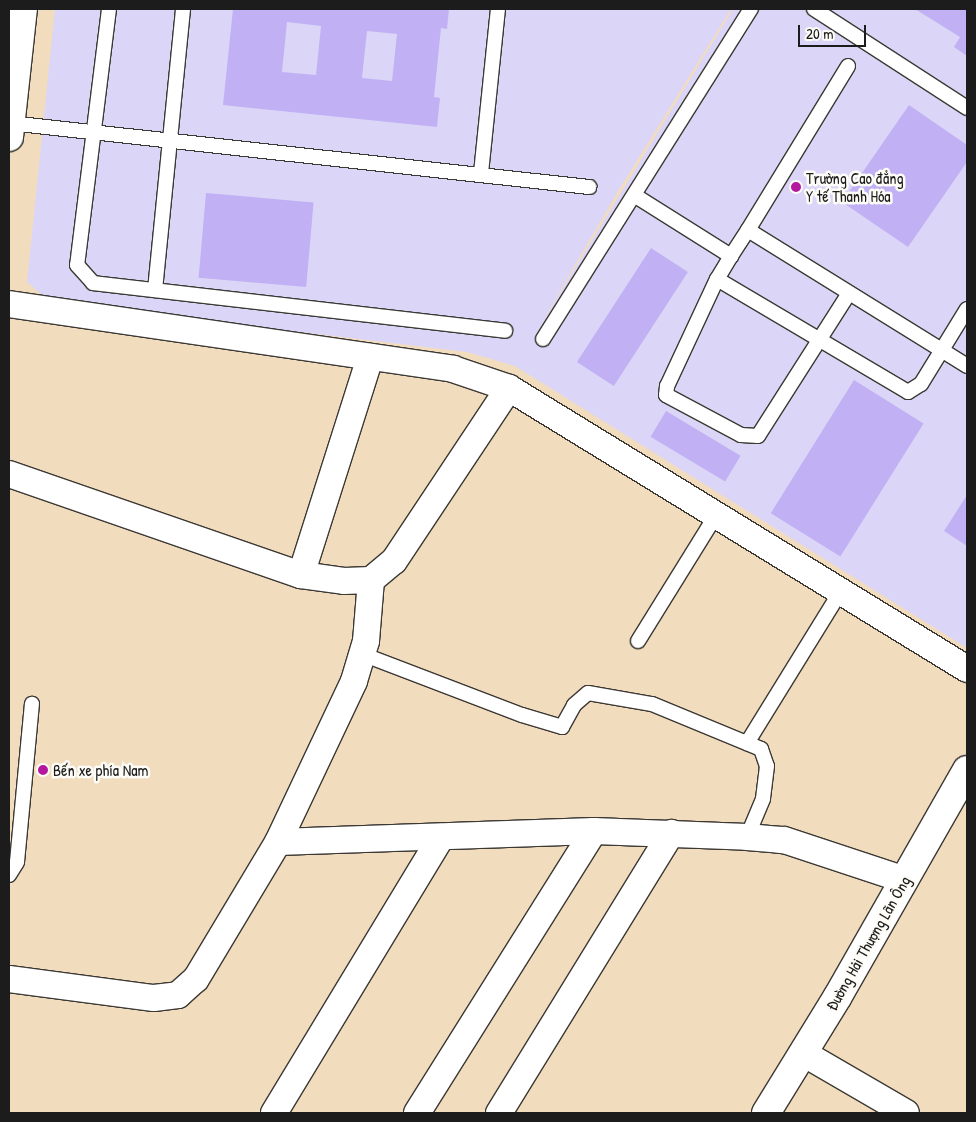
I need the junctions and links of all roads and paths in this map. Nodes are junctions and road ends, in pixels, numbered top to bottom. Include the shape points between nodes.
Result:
1 (22, 9) edge
2 (109, 9) edge
3 (183, 9) edge
4 (498, 9) edge
5 (751, 9) edge
6 (814, 9) edge
7 (848, 66) dead end
8 (967, 108) edge
9 (10, 130) edge
10 (96, 132) junction
11 (170, 140) junction
12 (480, 172) junction
13 (590, 187) dead end
14 (634, 195) junction
15 (748, 230) junction
16 (731, 256) junction
17 (717, 279) junction
18 (155, 290) junction
19 (848, 293) junction
20 (9, 304) edge
21 (967, 309) edge
22 (505, 331) dead end
23 (543, 339) dead end
24 (819, 340) junction
25 (943, 351) junction
26 (370, 357) junction
27 (967, 366) edge
28 (509, 388) junction
29 (9, 474) edge
30 (716, 515) junction
31 (301, 575) junction
32 (371, 580) junction
33 (841, 592) junction
34 (638, 641) dead end
35 (362, 654) junction
36 (967, 669) edge
37 (32, 704) dead end
38 (747, 743) junction
39 (967, 770) edge
40 (594, 831) junction
41 (671, 833) junction
42 (441, 837) junction
43 (746, 837) junction
44 (278, 842) junction
45 (9, 875) edge
46 (904, 880) junction
47 (9, 980) edge
48 (803, 1053) junction
49 (274, 1113) edge
50 (417, 1113) edge
51 (499, 1113) edge
52 (766, 1113) edge
53 (906, 1113) edge

1 - 9 main road
2 - 10 lane
3 - 11 lane
4 - 12 lane
5 - 14 lane
6 - 8 lane
7 - 15 lane
9 - 10 lane
10 - 11 lane
10 - 18 lane via 77,265 93,283
11 - 12 lane
11 - 18 lane
12 - 13 lane
14 - 16 lane
14 - 23 lane
15 - 16 lane
15 - 19 lane
16 - 17 lane
17 - 24 lane
17 - 24 lane via 667,386 666,395 741,435 758,436
18 - 22 lane
19 - 24 lane
19 - 25 lane
20 - 26 street
21 - 25 lane
24 - 25 lane via 908,392 921,384
25 - 27 lane
26 - 28 street via 453,369
26 - 31 street
28 - 30 street
28 - 32 street via 394,561
29 - 31 street
30 - 33 street
30 - 34 lane
31 - 32 street via 344,581
32 - 35 street
33 - 36 street
33 - 38 lane
35 - 38 lane via 562,727 574,705 588,692 652,704
35 - 44 street via 354,681
37 - 45 lane via 17,862
38 - 43 lane via 761,749 767,766 763,799
39 - 46 main road, Đường Hải Thượng Lãn Ông
40 - 41 street
40 - 42 street
40 - 50 street
41 - 43 street
41 - 51 street
42 - 44 street
42 - 49 street
43 - 46 street via 784,840
44 - 47 street via 196,979 178,995 154,998
46 - 48 main road, Đường Hải Thượng Lãn Ông
48 - 52 main road, Đường Hải Thượng Lãn Ông
48 - 53 street

